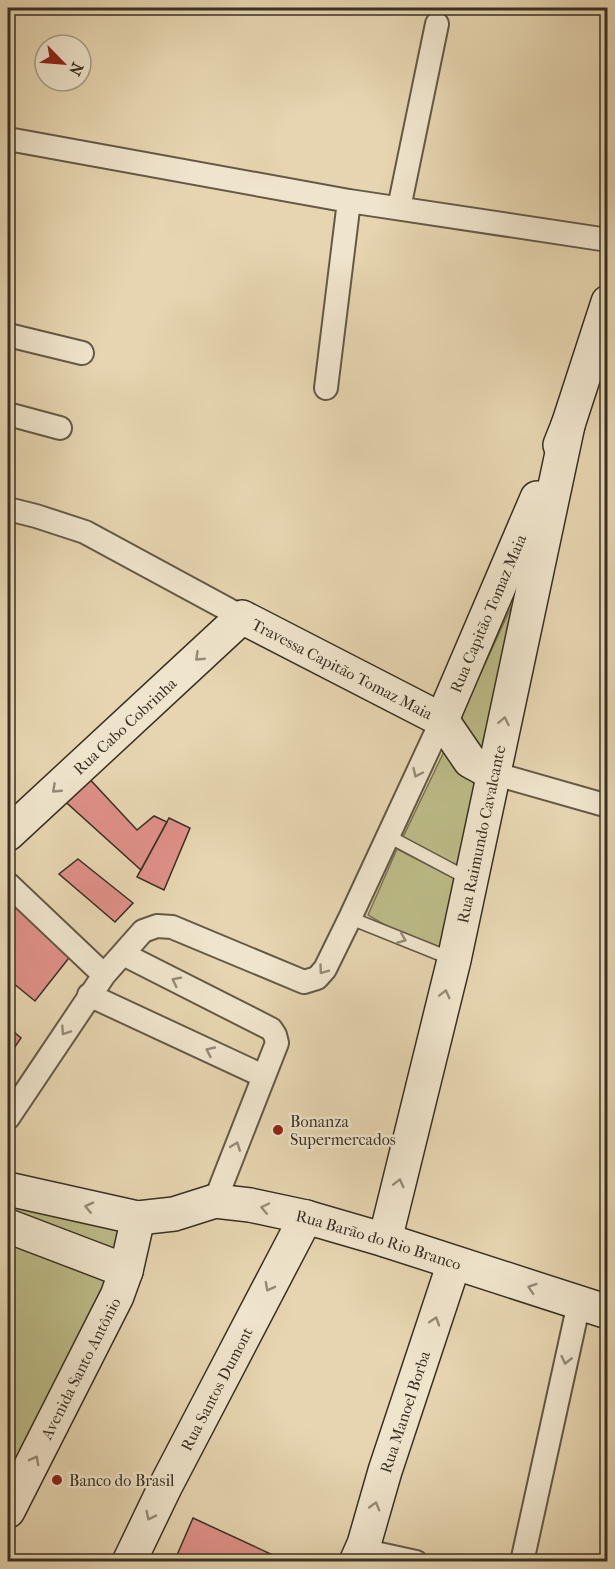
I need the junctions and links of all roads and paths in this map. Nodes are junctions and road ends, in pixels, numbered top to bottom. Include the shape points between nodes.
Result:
1 (437, 24) dead end
2 (8, 139) edge
3 (349, 201) junction
4 (399, 208) junction
5 (608, 240) edge
6 (608, 302) edge
7 (8, 335) edge
8 (82, 353) dead end
9 (326, 388) dead end
10 (8, 414) edge
11 (568, 425) junction
12 (60, 428) dead end
13 (8, 509) edge
14 (242, 617) junction
15 (479, 632) junction
16 (520, 648) junction
17 (442, 720) junction
18 (492, 773) junction
19 (608, 806) edge
20 (8, 834) edge
21 (388, 836) junction
22 (471, 880) junction
23 (8, 884) edge
24 (350, 918) junction
25 (123, 954) junction
26 (454, 960) junction
27 (104, 975) junction
28 (89, 995) junction
29 (263, 1076) junction
30 (8, 1118) edge
31 (8, 1189) edge
32 (215, 1200) junction
33 (306, 1217) junction
34 (142, 1218) junction
35 (8, 1226) edge
36 (385, 1240) junction
37 (454, 1263) junction
38 (126, 1271) junction
39 (593, 1308) edge
40 (8, 1511) edge
41 (358, 1556) edge
42 (129, 1562) edge
43 (416, 1562) edge
44 (522, 1562) edge

1 - 4 street
2 - 3 street
3 - 4 street
3 - 9 street
4 - 5 street
6 - 11 street, Rua Capitão Tomaz Maia
7 - 8 street
10 - 12 street
11 - 15 street, Rua Capitão Tomaz Maia
11 - 16 street, Rua Raimundo Cavalcante
13 - 14 street via 85,532
14 - 17 street, Travessa Capitão Tomaz Maia
14 -> 20 street, Rua Cabo Cobrinha
15 - 16 street
15 - 17 street, Rua Capitão Tomaz Maia
18 -> 16 street, Rua Raimundo Cavalcante
17 - 18 street via 470,761
17 -> 21 street, Rua Capitão Tomaz Maia
18 - 19 street
18 - 22 street, Rua Raimundo Cavalcante
21 - 22 lane
21 - 24 street, Rua Capitão Tomaz Maia
22 - 26 street, Rua Raimundo Cavalcante
23 - 27 street
24 -> 25 street, Rua Capitão Tomaz Maia via 325,969 317,978 304,982 172,927 157,926 143,931
24 -> 26 lane
25 - 27 street
29 -> 25 street via 277,1043 271,1029
36 -> 26 street, Rua Raimundo Cavalcante
27 - 28 street
29 -> 28 street
28 -> 30 street
32 -> 29 street
34 -> 31 street
33 -> 32 street, Rua Barão do Rio Branco
32 - 34 street, Rua Barão do Rio Branco via 174,1214
33 - 36 street, Rua Barão do Rio Branco
33 -> 42 street, Rua Santos Dumont
34 - 38 street, Avenida Santo Antônio
35 - 38 street
36 - 37 street, Rua Barão do Rio Branco
39 -> 37 street, Rua Barão do Rio Branco
41 -> 37 street, Rua Manoel Borba
40 -> 38 street, Avenida Santo Antônio
39 -> 44 street
41 - 43 street

